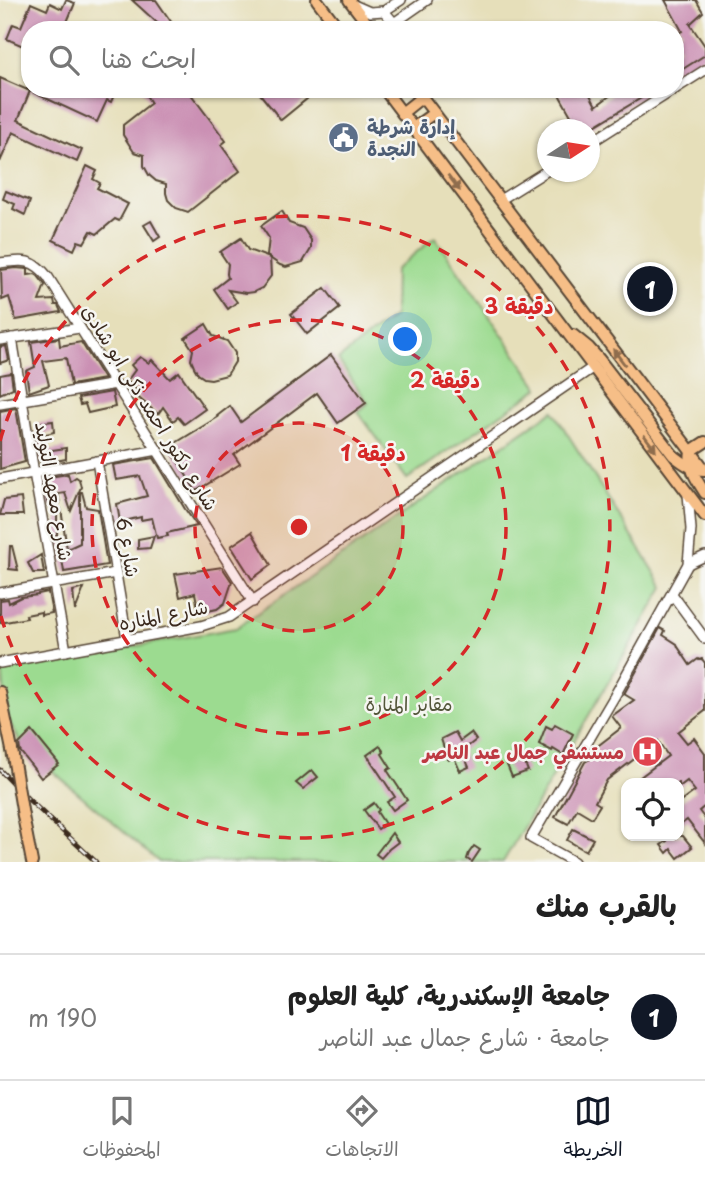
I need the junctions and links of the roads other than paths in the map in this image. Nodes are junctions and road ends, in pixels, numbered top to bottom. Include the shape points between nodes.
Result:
1 (317, 0) edge
2 (401, 0) edge
3 (428, 0) edge
4 (351, 2) edge
5 (384, 11) junction
6 (333, 21) edge
7 (365, 21) edge
8 (389, 21) edge
9 (400, 21) edge
10 (705, 71) edge
11 (684, 84) edge
12 (391, 98) edge
13 (415, 98) edge
14 (423, 98) edge
15 (661, 98) edge
16 (402, 113) junction
17 (434, 113) junction
18 (413, 128) junction
19 (600, 137) edge
20 (537, 177) edge
21 (500, 200) junction
22 (0, 263) edge
23 (80, 328) junction
24 (564, 329) junction
25 (12, 338) junction
26 (0, 340) edge
27 (592, 368) junction
28 (116, 384) junction
29 (22, 400) junction
30 (0, 404) edge
31 (705, 442) edge
32 (158, 450) junction
33 (691, 452) junction
34 (97, 461) junction
35 (691, 468) junction
36 (705, 470) edge
37 (34, 473) junction
38 (0, 479) edge
39 (705, 493) edge
40 (688, 494) junction
41 (705, 516) edge
42 (705, 556) edge
43 (688, 564) junction
44 (116, 573) junction
45 (54, 584) junction
46 (0, 593) edge
47 (672, 594) junction
48 (253, 602) junction
49 (127, 639) junction
50 (705, 639) edge
51 (66, 651) junction
52 (0, 663) edge
53 (0, 692) edge
54 (26, 839) junction
55 (22, 862) edge
56 (32, 862) edge
57 (574, 862) edge

1 - 6 main road
2 - 5 street
3 - 9 street
4 - 5 street via 370,12
4 - 7 main road
5 - 8 street
10 - 11 street
12 - 16 main road
13 - 16 main road
14 - 17 main road
15 - 19 street
16 - 18 main road
17 - 18 main road
17 - 21 main road
18 -> 24 main road
20 - 21 street
33 -> 21 main road
22 - 23 street, شارع دكتور احمد ذكى ابو شادى via 27,261 39,267
23 - 25 street
23 - 28 street, شارع دكتور احمد ذكى ابو شادى
24 - 27 main road
24 - 35 main road via 589,348 666,446
25 - 26 street
25 - 29 street, شارع معهد التوليد
27 -> 40 main road
27 - 48 street, شارع المناره
28 - 29 street
28 - 32 street, شارع دكتور احمد ذكى ابو شادى
29 - 30 street
29 - 37 street, شارع معهد التوليد
31 - 33 main road
32 - 34 street
32 - 48 street, شارع دكتور احمد ذكى ابو شادى
33 - 35 main road
33 - 36 main road
34 - 37 street
34 - 44 street, شارع 6
35 - 36 main road
35 - 39 main road
37 - 38 street
37 - 45 street, شارع معهد التوليد
40 - 41 main road
40 - 43 street
42 - 43 street
43 - 47 street
44 - 45 street
44 - 49 street, شارع 6
45 - 46 street
45 - 51 street, شارع معهد التوليد
47 - 50 street
47 - 57 street via 531,838
48 - 49 street, شارع المناره via 211,624
49 - 51 street, شارع المناره
51 - 52 street, شارع المناره
53 - 54 main road, bridge
54 - 55 main road
54 - 56 main road

